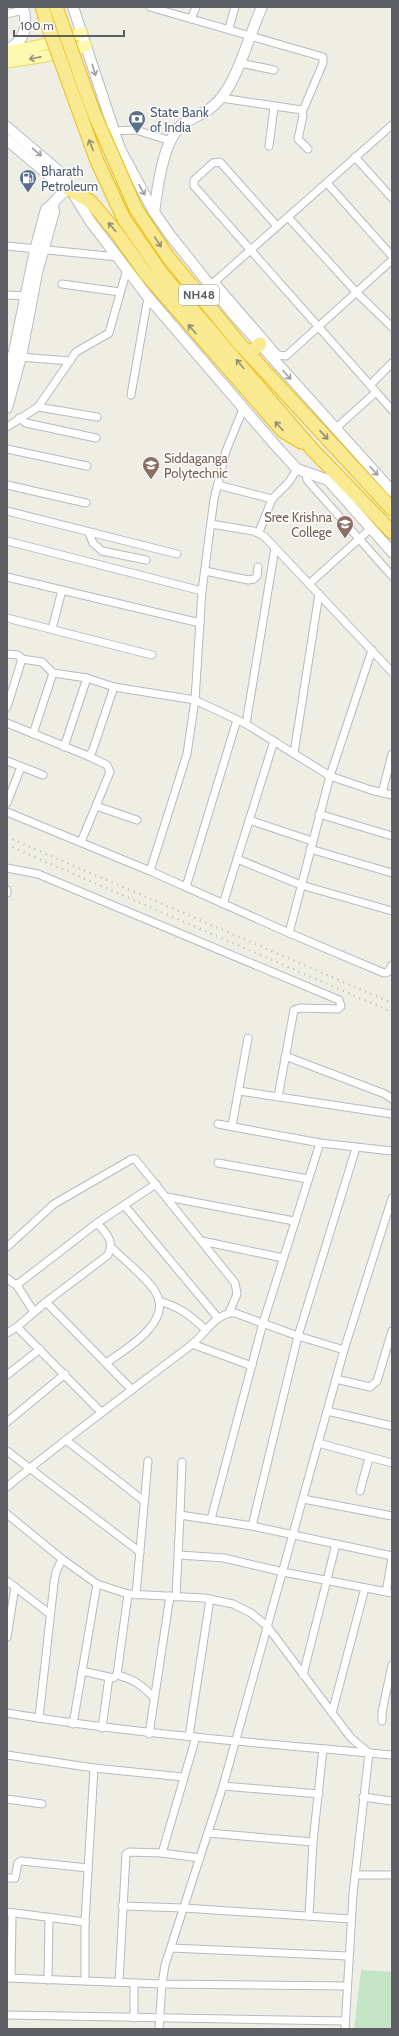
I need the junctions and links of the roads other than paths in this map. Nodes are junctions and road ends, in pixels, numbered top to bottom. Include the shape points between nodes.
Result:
1 (42, 7) edge
2 (56, 7) edge
3 (73, 7) edge
4 (150, 7) edge
5 (196, 7) edge
6 (235, 7) edge
7 (262, 7) edge
8 (23, 8) edge
9 (7, 14) edge
10 (191, 19) junction
11 (228, 28) junction
12 (82, 33) junction
13 (250, 36) junction
14 (86, 46) junction
15 (7, 51) edge
16 (7, 62) edge
17 (240, 63) junction
18 (274, 70) dead end
19 (220, 98) junction
20 (274, 107) junction
21 (302, 110) junction
22 (392, 125) edge
23 (7, 127) edge
24 (113, 131) junction
25 (7, 140) edge
26 (170, 141) junction
27 (269, 146) dead end
28 (308, 149) dead end
29 (355, 157) junction
30 (327, 183) junction
31 (69, 189) junction
32 (392, 198) edge
33 (154, 212) junction
34 (288, 217) junction
35 (277, 226) junction
36 (7, 246) edge
37 (39, 250) junction
38 (250, 251) junction
39 (118, 256) junction
40 (392, 256) edge
41 (392, 260) edge
42 (127, 269) junction
43 (212, 283) junction
44 (62, 284) dead end
45 (120, 292) junction
46 (357, 293) junction
47 (7, 295) edge
48 (26, 296) junction
49 (148, 297) junction
50 (317, 327) junction
51 (392, 327) edge
52 (260, 344) junction
53 (249, 354) junction
54 (14, 356) edge
55 (70, 361) junction
56 (392, 363) edge
57 (370, 385) junction
58 (7, 386) edge
59 (376, 392) junction
60 (132, 396) dead end
61 (38, 406) junction
62 (7, 408) edge
63 (243, 409) junction
64 (392, 410) edge
65 (97, 417) dead end
66 (19, 418) junction
67 (7, 428) edge
68 (335, 429) junction
69 (96, 438) dead end
70 (311, 448) junction
71 (7, 449) edge
72 (87, 466) dead end
73 (302, 471) junction
74 (7, 485) edge
75 (218, 485) junction
76 (392, 491) edge
77 (272, 499) junction
78 (86, 503) dead end
79 (392, 509) edge
80 (7, 511) edge
81 (211, 524) junction
82 (370, 528) junction
83 (259, 532) junction
84 (392, 532) edge
85 (88, 533) junction
86 (359, 539) junction
87 (7, 541) edge
88 (275, 548) junction
89 (392, 552) edge
90 (177, 554) dead end
91 (146, 560) dead end
92 (258, 567) dead end
93 (205, 571) junction
94 (392, 576) edge
95 (7, 577) edge
96 (309, 584) junction
97 (62, 590) junction
98 (202, 591) junction
99 (319, 594) junction
100 (7, 618) edge
101 (200, 623) junction
102 (52, 629) junction
103 (372, 650) junction
104 (7, 654) edge
105 (152, 655) dead end
106 (22, 659) junction
107 (392, 672) edge
108 (53, 673) junction
109 (87, 678) junction
110 (114, 687) junction
111 (195, 700) junction
112 (7, 707) edge
113 (237, 720) junction
114 (7, 723) edge
115 (246, 724) junction
116 (33, 734) junction
117 (274, 741) junction
118 (64, 747) junction
119 (294, 753) junction
120 (392, 754) edge
121 (88, 756) junction
122 (7, 761) edge
123 (21, 767) junction
124 (43, 775) dead end
125 (330, 776) junction
126 (382, 793) junction
127 (392, 795) edge
128 (7, 802) edge
129 (96, 806) junction
130 (7, 812) edge
131 (319, 814) junction
132 (137, 820) dead end
133 (249, 820) junction
134 (392, 836) edge
135 (312, 841) junction
136 (80, 842) junction
137 (310, 849) junction
138 (237, 859) junction
139 (7, 868) edge
140 (150, 871) junction
141 (392, 873) edge
142 (301, 885) junction
143 (186, 888) junction
144 (7, 890) edge
145 (7, 893) edge
146 (223, 904) junction
147 (392, 911) edge
148 (288, 933) junction
149 (392, 965) edge
150 (248, 1038) dead end
151 (285, 1056) junction
152 (238, 1091) junction
153 (278, 1098) junction
154 (392, 1099) edge
155 (392, 1114) edge
156 (218, 1124) dead end
157 (232, 1126) junction
158 (320, 1143) junction
159 (356, 1148) junction
160 (392, 1151) edge
161 (218, 1163) dead end
162 (308, 1179) junction
163 (156, 1184) junction
164 (167, 1197) junction
165 (392, 1198) edge
166 (124, 1205) junction
167 (294, 1221) junction
168 (97, 1222) junction
169 (202, 1241) junction
170 (7, 1247) edge
171 (112, 1248) junction
172 (283, 1258) junction
173 (7, 1278) edge
174 (16, 1284) junction
175 (46, 1302) junction
176 (159, 1302) junction
177 (34, 1312) junction
178 (229, 1313) junction
179 (218, 1318) junction
180 (263, 1323) junction
181 (18, 1327) junction
182 (206, 1330) junction
183 (8, 1331) edge
184 (392, 1331) edge
185 (298, 1336) junction
186 (192, 1344) junction
187 (390, 1348) edge
188 (40, 1349) junction
189 (344, 1350) junction
190 (106, 1363) junction
191 (252, 1366) junction
192 (66, 1374) junction
193 (7, 1375) edge
194 (336, 1378) junction
195 (132, 1390) junction
196 (327, 1411) junction
197 (101, 1412) junction
198 (7, 1422) edge
199 (392, 1426) edge
200 (66, 1440) junction
201 (318, 1443) junction
202 (7, 1451) edge
203 (369, 1458) junction
204 (148, 1461) dead end
205 (182, 1462) dead end
206 (392, 1463) edge
207 (30, 1468) junction
208 (7, 1487) edge
209 (360, 1491) dead end
210 (303, 1499) junction
211 (144, 1501) junction
212 (7, 1514) edge
213 (180, 1515) junction
214 (392, 1515) edge
215 (211, 1519) junction
216 (252, 1526) junction
217 (292, 1536) junction
218 (336, 1544) junction
219 (140, 1552) junction
220 (179, 1555) junction
221 (392, 1557) edge
222 (62, 1558) junction
223 (283, 1572) junction
224 (7, 1581) edge
225 (328, 1581) junction
226 (97, 1584) junction
227 (14, 1587) junction
228 (365, 1588) junction
229 (389, 1592) edge
230 (128, 1594) junction
231 (136, 1595) junction
232 (173, 1596) junction
233 (210, 1599) junction
234 (50, 1614) junction
235 (267, 1626) junction
236 (7, 1638) edge
237 (392, 1665) edge
238 (82, 1671) junction
239 (117, 1675) junction
240 (303, 1675) junction
241 (109, 1677) junction
242 (154, 1698) junction
243 (7, 1713) edge
244 (332, 1713) junction
245 (39, 1718) junction
246 (382, 1722) dead end
247 (73, 1724) junction
248 (102, 1728) junction
249 (149, 1734) junction
250 (193, 1737) junction
251 (236, 1741) junction
252 (323, 1748) junction
253 (368, 1753) junction
254 (7, 1755) edge
255 (392, 1755) edge
256 (94, 1768) junction
257 (183, 1777) junction
258 (223, 1786) junction
259 (318, 1794) junction
260 (364, 1797) junction
261 (7, 1799) edge
262 (392, 1801) edge
263 (42, 1804) dead end
264 (208, 1833) junction
265 (313, 1842) junction
266 (162, 1853) junction
267 (200, 1858) junction
268 (88, 1868) junction
269 (355, 1875) junction
270 (392, 1875) edge
271 (7, 1878) edge
272 (122, 1906) junction
273 (184, 1908) junction
274 (10, 1913) edge
275 (309, 1916) junction
276 (49, 1919) junction
277 (351, 1919) junction
278 (85, 1922) junction
279 (171, 1948) junction
280 (348, 1956) junction
281 (9, 1978) edge
282 (48, 1980) junction
283 (85, 1981) junction
284 (119, 1982) junction
285 (134, 1983) junction
286 (162, 1984) junction
287 (347, 1986) junction
288 (7, 2015) edge
289 (134, 2018) junction
290 (159, 2018) junction
291 (345, 2021) junction
292 (158, 2029) edge
293 (345, 2029) edge

70 -> 1 highway, NH48, bridge via 162,274 124,219 97,161
2 -> 53 highway, NH48, bridge via 93,111 136,209 168,257
3 - 12 street
4 - 10 street
5 - 10 street
6 - 11 street
7 - 13 street
8 - 9 street
8 - 15 street via 25,32 21,40
10 - 11 street
11 - 13 street
12 - 14 street
12 - 15 main road via 38,46
13 - 17 street
13 - 21 street via 323,57 323,63
14 -> 16 main road
14 -> 24 street
17 - 18 street
17 - 19 street
19 - 20 street
19 - 26 street via 203,114 183,124
20 - 21 street
20 - 27 street
21 - 28 street via 298,139
22 - 29 street
23 -> 31 street via 60,172
24 - 26 street via 136,130
24 -> 33 street
25 - 31 street
26 - 33 street
29 - 30 street
29 - 32 street
30 - 34 street
30 - 40 street
31 - 37 street via 59,194 53,205 54,212
31 - 39 street
70 -> 31 highway via 283,431 146,274 116,232 90,202
33 - 43 street via 170,235
34 - 35 street
34 - 46 street
35 - 38 street
35 - 38 street via 220,162 213,163 194,180 194,186
36 - 37 street
37 - 39 street
37 - 48 street
37 - 54 street
38 - 43 street
38 - 50 street
39 - 42 street
41 - 46 street
42 - 45 street
42 - 49 street
43 - 50 street via 278,355 286,356
43 - 52 street
44 - 45 street
45 - 55 street via 109,333 81,348
46 - 50 street
46 - 51 street
47 - 48 street
48 - 54 street
49 - 60 street
49 - 63 street
50 - 57 street
52 - 53 highway
52 -> 68 street
53 -> 79 highway, NH48
54 - 55 street
54 - 58 street
54 - 62 street
55 - 61 street
56 - 57 street
57 - 59 street
59 - 64 street
59 - 68 street
61 - 65 street
61 - 66 street
63 - 73 street
63 - 75 street via 226,451
66 - 67 street
66 - 69 street via 26,423
68 -> 76 street
70 - 84 highway, NH48
71 - 72 street
73 - 77 street
73 - 82 street via 328,480
73 - 86 street
74 - 78 street
75 - 77 street
75 - 81 street
77 - 83 street
80 - 85 street
81 - 83 street
81 - 93 street
82 - 86 street
82 - 89 street
83 - 88 street
85 - 90 street
85 - 91 street via 93,543 102,551
86 - 94 street
86 - 96 street
87 - 98 street
88 - 96 street
88 - 115 street
92 - 93 street via 257,576 248,580
93 - 98 street
95 - 97 street
96 - 99 street
97 - 101 street
97 - 102 street
98 - 101 street
99 - 103 street
99 - 119 street
100 - 102 street
101 - 111 street
102 - 105 street
103 - 107 street
103 - 125 street
104 - 106 street via 18,655
106 - 108 street via 42,662
106 - 112 street
108 - 109 street
108 - 116 street
109 - 110 street
109 - 118 street
110 - 111 street
110 - 121 street via 92,752
111 - 113 street
111 - 140 street via 187,754
113 - 115 street
113 - 143 street
114 - 116 street
115 - 117 street
116 - 118 street
117 - 119 street
117 - 133 street
118 - 121 street
119 - 125 street
120 - 126 street
121 - 129 street via 107,765 110,770
122 - 123 street
123 - 124 street
123 - 128 street
125 - 126 street
125 - 131 street
126 - 127 street
129 - 132 street
129 - 136 street
130 - 136 street
131 - 134 street
131 - 135 street
133 - 135 street
133 - 138 street
135 - 137 street
136 - 140 street
137 - 141 street
137 - 142 street
138 - 142 street
138 - 146 street
139 - 151 street via 38,874 339,1000 341,1006 338,1009 294,1010
140 - 143 street
142 - 147 street
142 - 148 street
143 - 146 street
144 - 145 street
146 - 148 street
148 - 149 street via 384,973 388,972
150 - 152 street
151 - 153 street
151 - 154 street via 385,1094
152 - 153 street
152 - 157 street
153 - 155 street
156 - 157 street
157 - 158 street
158 - 159 street
158 - 162 street
159 - 160 street
159 - 185 street
161 - 162 street
162 - 167 street
163 - 164 street
163 - 166 street
163 - 170 street via 138,1160 132,1159 54,1204
164 - 167 street
164 - 169 street
165 - 189 street
166 - 168 street
166 - 179 street
167 - 172 street
168 - 171 street via 111,1242
168 - 174 street
169 - 172 street
169 - 178 street via 237,1288
171 - 175 street via 108,1255
171 - 176 street via 152,1287
172 - 180 street
173 - 174 street
174 - 177 street
175 - 177 street
175 - 190 street
176 - 182 street via 175,1306 190,1314
176 - 190 street via 160,1311 150,1328
177 - 181 street
178 - 179 street
178 - 180 street
179 - 182 street
180 - 185 street
180 - 191 street
181 - 183 street
181 - 188 street
182 - 186 street
184 - 187 street
185 - 189 street
185 - 216 street
186 - 191 street
186 - 195 street
187 - 194 street via 373,1386
188 - 192 street
188 - 193 street
189 - 194 street
190 - 195 street
191 - 215 street
192 - 197 street
192 - 198 street
194 - 196 street
195 - 197 street
196 - 199 street
196 - 201 street
197 - 200 street
200 - 207 street
200 - 211 street
201 - 203 street
201 - 210 street
202 - 207 street
203 - 206 street
203 - 209 street
204 - 211 street
205 - 213 street
207 - 208 street
207 - 219 street
210 - 214 street
210 - 217 street
211 - 219 street
212 - 222 street
213 - 215 street
213 - 220 street
215 - 216 street
216 - 217 street
217 - 218 street
217 - 223 street
218 - 221 street
218 - 225 street
219 - 231 street
220 - 223 street via 224,1558
220 - 232 street
221 - 229 street
222 - 226 street
222 - 234 street via 56,1572
223 - 225 street
223 - 235 street
224 - 227 street
225 - 228 street
225 - 240 street
226 - 230 street
226 - 238 street
227 - 234 street
227 - 236 street
228 - 229 street
228 - 244 street
230 - 231 street
230 - 239 street
231 - 232 street
232 - 233 street
232 - 242 street
233 - 235 street via 233,1604 251,1613
233 - 250 street
234 - 245 street
235 - 240 street
235 - 251 street
237 - 246 street
238 - 241 street
238 - 247 street
239 - 241 street
239 - 242 street via 132,1679
240 - 244 street
241 - 248 street
242 - 249 street
243 - 245 street
244 - 253 street via 351,1738
245 - 247 street
247 - 248 street
248 - 249 street
249 - 250 street
250 - 251 street
250 - 257 street
251 - 252 street
251 - 258 street
252 - 253 street
252 - 259 street
253 - 255 street
253 - 260 street
254 - 256 street
256 - 257 street
256 - 268 street
257 - 266 street
258 - 259 street
258 - 264 street
259 - 265 street
260 - 262 street
260 - 269 street
261 - 263 street
264 - 265 street
264 - 267 street
265 - 275 street
266 - 267 street
266 - 272 street via 126,1854
267 - 273 street
268 - 271 street via 21,1861 18,1863 16,1878
268 - 278 street
269 - 270 street
269 - 277 street
272 - 273 street
272 - 284 street
273 - 275 street
273 - 279 street
274 - 276 street
274 - 281 street
275 - 277 street
276 - 278 street
276 - 282 street
277 - 280 street
278 - 283 street
279 - 280 street
279 - 286 street
280 - 287 street
281 - 282 street
282 - 283 street
283 - 284 street
284 - 285 street
285 - 286 street
285 - 289 street
286 - 287 street
286 - 290 street
287 - 291 street
288 - 289 street
289 - 290 street
290 - 291 street
290 - 292 street
291 - 293 street

